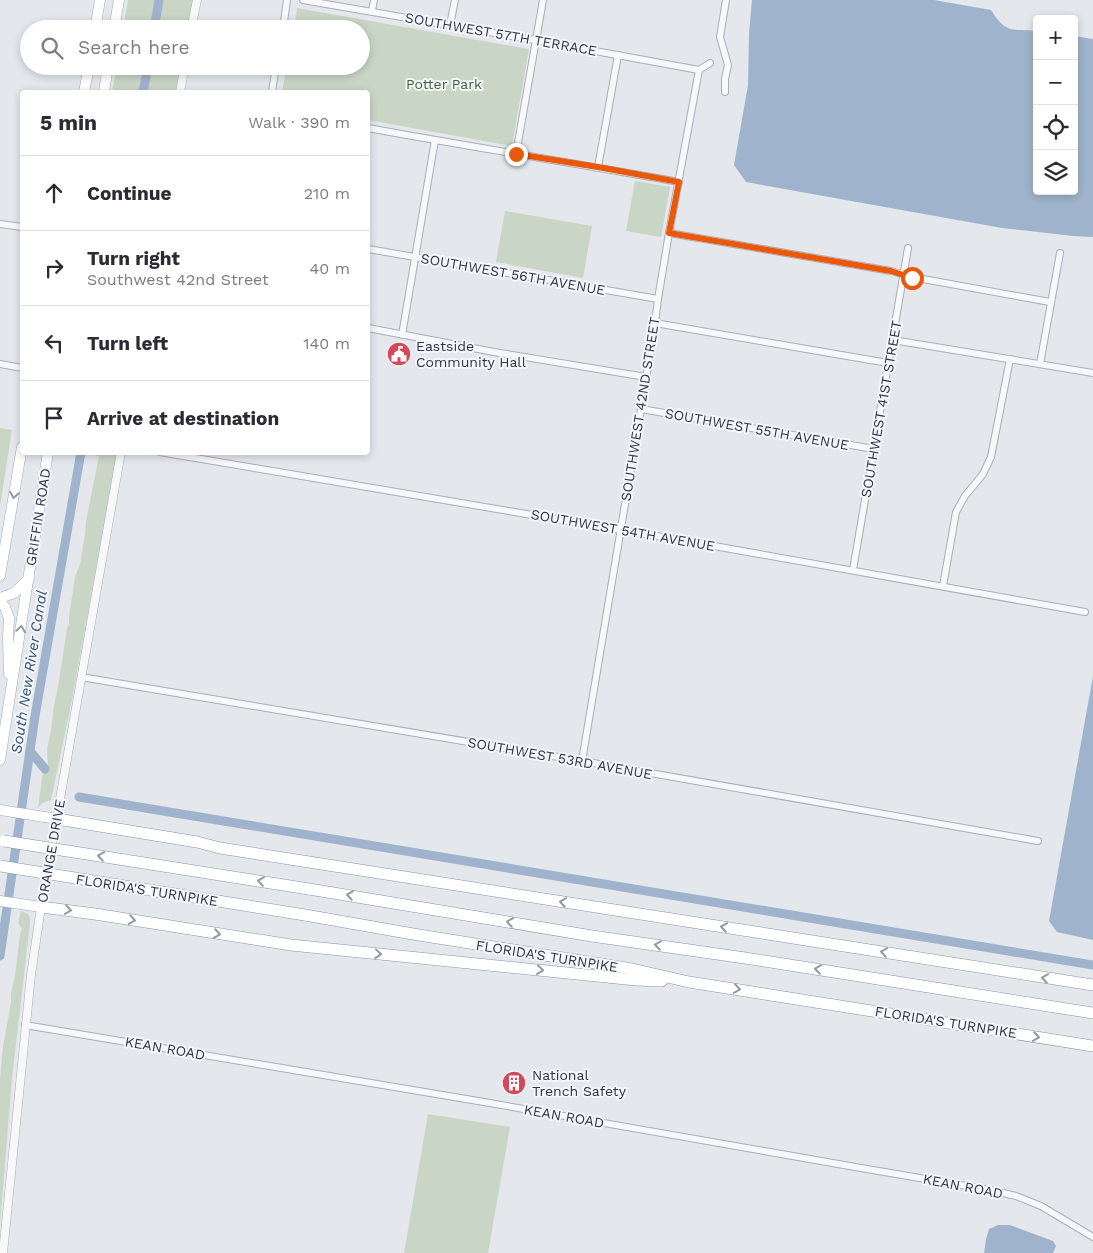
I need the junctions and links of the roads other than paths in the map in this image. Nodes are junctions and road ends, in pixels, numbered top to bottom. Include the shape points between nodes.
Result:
1 (100, 0) edge
2 (119, 0) edge
3 (197, 0) edge
4 (287, 0) edge
5 (303, 0) edge
6 (374, 0) edge
7 (455, 0) edge
8 (543, 0) edge
9 (726, 0) edge
10 (372, 11) junction
11 (97, 20) edge
12 (116, 20) edge
13 (193, 20) edge
14 (284, 20) edge
15 (450, 25) junction
16 (536, 40) junction
17 (618, 54) junction
18 (710, 63) dead end
19 (699, 70) junction
20 (87, 75) edge
21 (106, 75) edge
22 (183, 75) edge
23 (275, 75) edge
24 (85, 88) edge
25 (104, 90) edge
26 (180, 90) edge
27 (272, 90) edge
28 (724, 92) dead end
29 (370, 128) edge
30 (435, 140) junction
31 (516, 154) junction
32 (598, 167) junction
33 (679, 182) junction
34 (0, 224) edge
35 (20, 227) edge
36 (669, 233) junction
37 (908, 248) dead end
38 (370, 249) edge
39 (1060, 253) dead end
40 (414, 257) junction
41 (903, 275) junction
42 (658, 299) junction
43 (1050, 302) junction
44 (655, 323) junction
45 (370, 328) edge
46 (402, 335) junction
47 (893, 340) junction
48 (1010, 360) junction
49 (888, 363) junction
50 (0, 364) edge
51 (1040, 364) junction
52 (20, 368) edge
53 (1093, 373) edge
54 (646, 377) junction
55 (641, 409) junction
56 (874, 449) junction
57 (21, 455) edge
58 (48, 455) edge
59 (120, 455) edge
60 (178, 455) edge
61 (620, 530) junction
62 (853, 570) junction
63 (0, 576) edge
64 (29, 580) junction
65 (943, 586) junction
66 (0, 598) edge
67 (0, 602) edge
68 (1085, 612) dead end
69 (81, 677) junction
70 (10, 695) junction
71 (0, 760) edge
72 (582, 761) junction
73 (3, 811) edge
74 (56, 820) junction
75 (0, 840) edge
76 (1038, 841) dead end
77 (0, 866) edge
78 (0, 901) edge
79 (41, 907) junction
80 (689, 982) junction
81 (1093, 985) edge
82 (1093, 1014) edge
83 (25, 1025) junction
84 (1093, 1046) edge
85 (1093, 1238) edge
86 (3, 1253) edge

1 - 11 main road
2 - 12 main road
3 - 13 street
4 - 14 street
5 - 10 street, SOUTHWEST 57TH TERRACE
6 - 10 street
7 - 15 street
8 - 16 street
9 - 28 street via 720,37 728,65
10 - 15 street, SOUTHWEST 57TH TERRACE
15 - 16 street, SOUTHWEST 57TH TERRACE
16 - 17 street, SOUTHWEST 57TH TERRACE
16 - 31 street
17 - 19 street, SOUTHWEST 57TH TERRACE
17 - 32 street
18 - 19 street
19 - 33 street, SOUTHWEST 42ND STREET
20 - 24 main road
21 - 25 main road
22 - 26 street
23 - 27 street
29 - 30 street
30 - 31 street
30 - 40 street
31 - 32 street
32 - 33 street
33 - 36 street, SOUTHWEST 42ND STREET
34 - 35 street
36 - 41 street
36 - 42 street, SOUTHWEST 42ND STREET
37 - 41 street, SOUTHWEST 41ST STREET
38 - 40 street, SOUTHWEST 56TH AVENUE
39 - 43 street
40 - 42 street, SOUTHWEST 56TH AVENUE
40 - 46 street
41 - 43 street
41 - 47 street, SOUTHWEST 41ST STREET
42 - 44 street, SOUTHWEST 42ND STREET
43 - 51 street
44 - 49 street
44 - 54 street, SOUTHWEST 42ND STREET
45 - 46 street
46 - 54 street
47 - 48 street
47 - 49 street, SOUTHWEST 41ST STREET
48 - 51 street
48 - 65 street via 991,457 956,512
49 - 56 street, SOUTHWEST 41ST STREET
50 - 52 street
51 - 53 street
54 - 55 street, SOUTHWEST 42ND STREET
55 - 56 street, SOUTHWEST 55TH AVENUE
55 - 61 street, SOUTHWEST 42ND STREET
56 - 62 street, SOUTHWEST 41ST STREET
57 -> 63 main road, GRIFFIN ROAD
58 - 64 main road, GRIFFIN ROAD
59 - 69 street, ORANGE DRIVE
60 - 61 street, SOUTHWEST 54TH AVENUE
61 - 62 street, SOUTHWEST 54TH AVENUE
61 - 72 street, SOUTHWEST 42ND STREET
62 - 65 street, SOUTHWEST 54TH AVENUE
64 - 66 main road via 14,593
70 -> 64 main road, GRIFFIN ROAD
65 - 68 street, SOUTHWEST 54TH AVENUE
67 - 70 main road via 9,618
69 - 72 street, SOUTHWEST 53RD AVENUE
69 - 74 street, ORANGE DRIVE
70 - 71 main road, GRIFFIN ROAD
72 - 76 street, SOUTHWEST 53RD AVENUE
73 - 74 main road
74 - 79 street, ORANGE DRIVE
81 -> 74 highway via 328,866
82 -> 75 highway, FLORIDA'S TURNPIKE, bridge
77 - 80 highway, FLORIDA'S TURNPIKE, bridge via 632,969
78 - 79 main road
79 -> 80 highway via 290,945 636,980
79 - 83 street, ORANGE DRIVE
80 -> 84 highway, FLORIDA'S TURNPIKE
83 - 85 street, KEAN ROAD via 990,1190 1041,1206
83 - 86 street, ORANGE DRIVE

